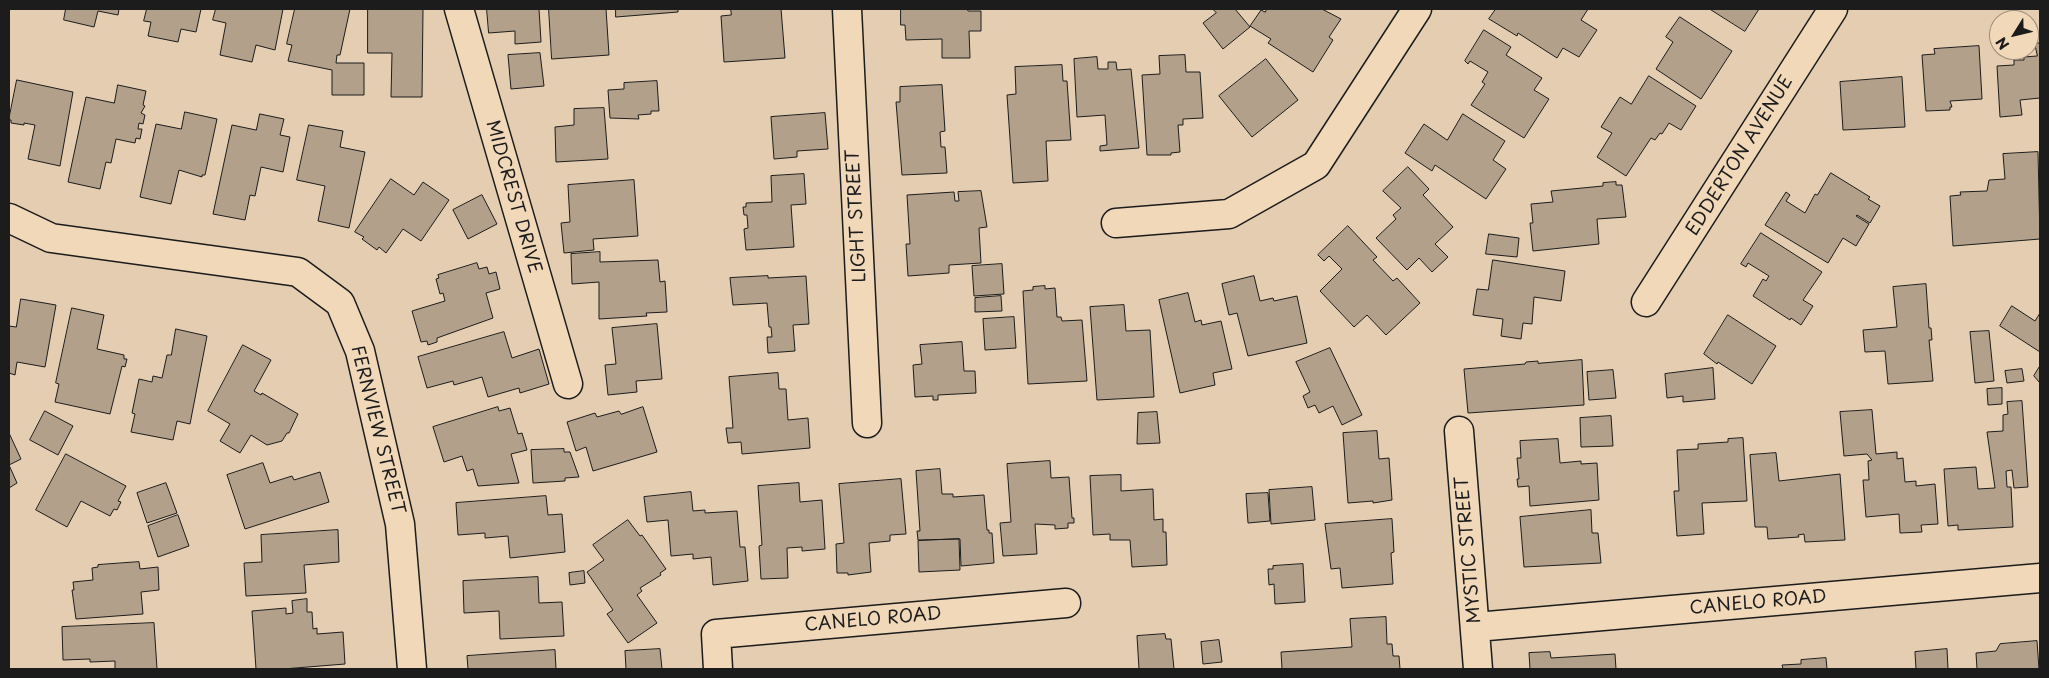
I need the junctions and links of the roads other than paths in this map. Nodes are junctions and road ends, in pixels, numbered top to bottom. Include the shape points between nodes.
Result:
1 (459, 9) edge
2 (847, 9) edge
3 (1417, 9) edge
4 (1833, 9) edge
5 (9, 218) edge
6 (1116, 223) dead end
7 (1646, 302) dead end
8 (568, 384) dead end
9 (867, 423) dead end
10 (1459, 431) dead end
11 (2040, 578) edge
12 (1066, 603) dead end
13 (1476, 627) junction
14 (412, 669) edge
15 (718, 669) edge
16 (1478, 669) edge

1 - 8 street, MIDCREST DRIVE
2 - 9 street, LIGHT STREET
3 - 6 street via 1316,165 1229,214
4 - 7 street, EDDERTON AVENUE
5 - 14 street, FERNVIEW STREET via 51,238 298,272 340,302 360,351 400,524
10 - 13 street, MYSTIC STREET
11 - 13 street, CANELO ROAD
12 - 15 street, CANELO ROAD via 716,634
13 - 16 street, MYSTIC STREET

